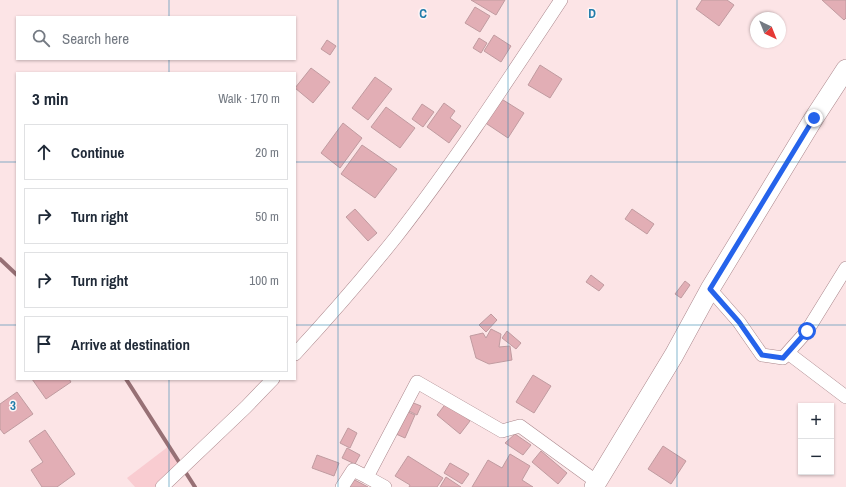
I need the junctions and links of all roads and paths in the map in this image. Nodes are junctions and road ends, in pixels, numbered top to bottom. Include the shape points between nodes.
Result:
1 (561, 0) edge
2 (846, 69) edge
3 (846, 268) edge
4 (710, 289) junction
5 (296, 353) edge
6 (788, 353) junction
7 (271, 380) edge
8 (846, 397) edge
9 (367, 477) junction
10 (595, 484) edge
11 (162, 487) edge
12 (342, 487) edge
13 (385, 487) edge

1 - 5 street via 451,162 396,236 332,314
2 - 4 main road
3 - 6 street via 807,331
4 - 6 street via 739,322 762,355 783,358
4 - 10 main road via 674,355
6 - 8 street
7 - 11 street via 246,408
9 - 10 street via 417,382 502,431 520,426
9 - 12 street via 352,470
9 - 13 street

